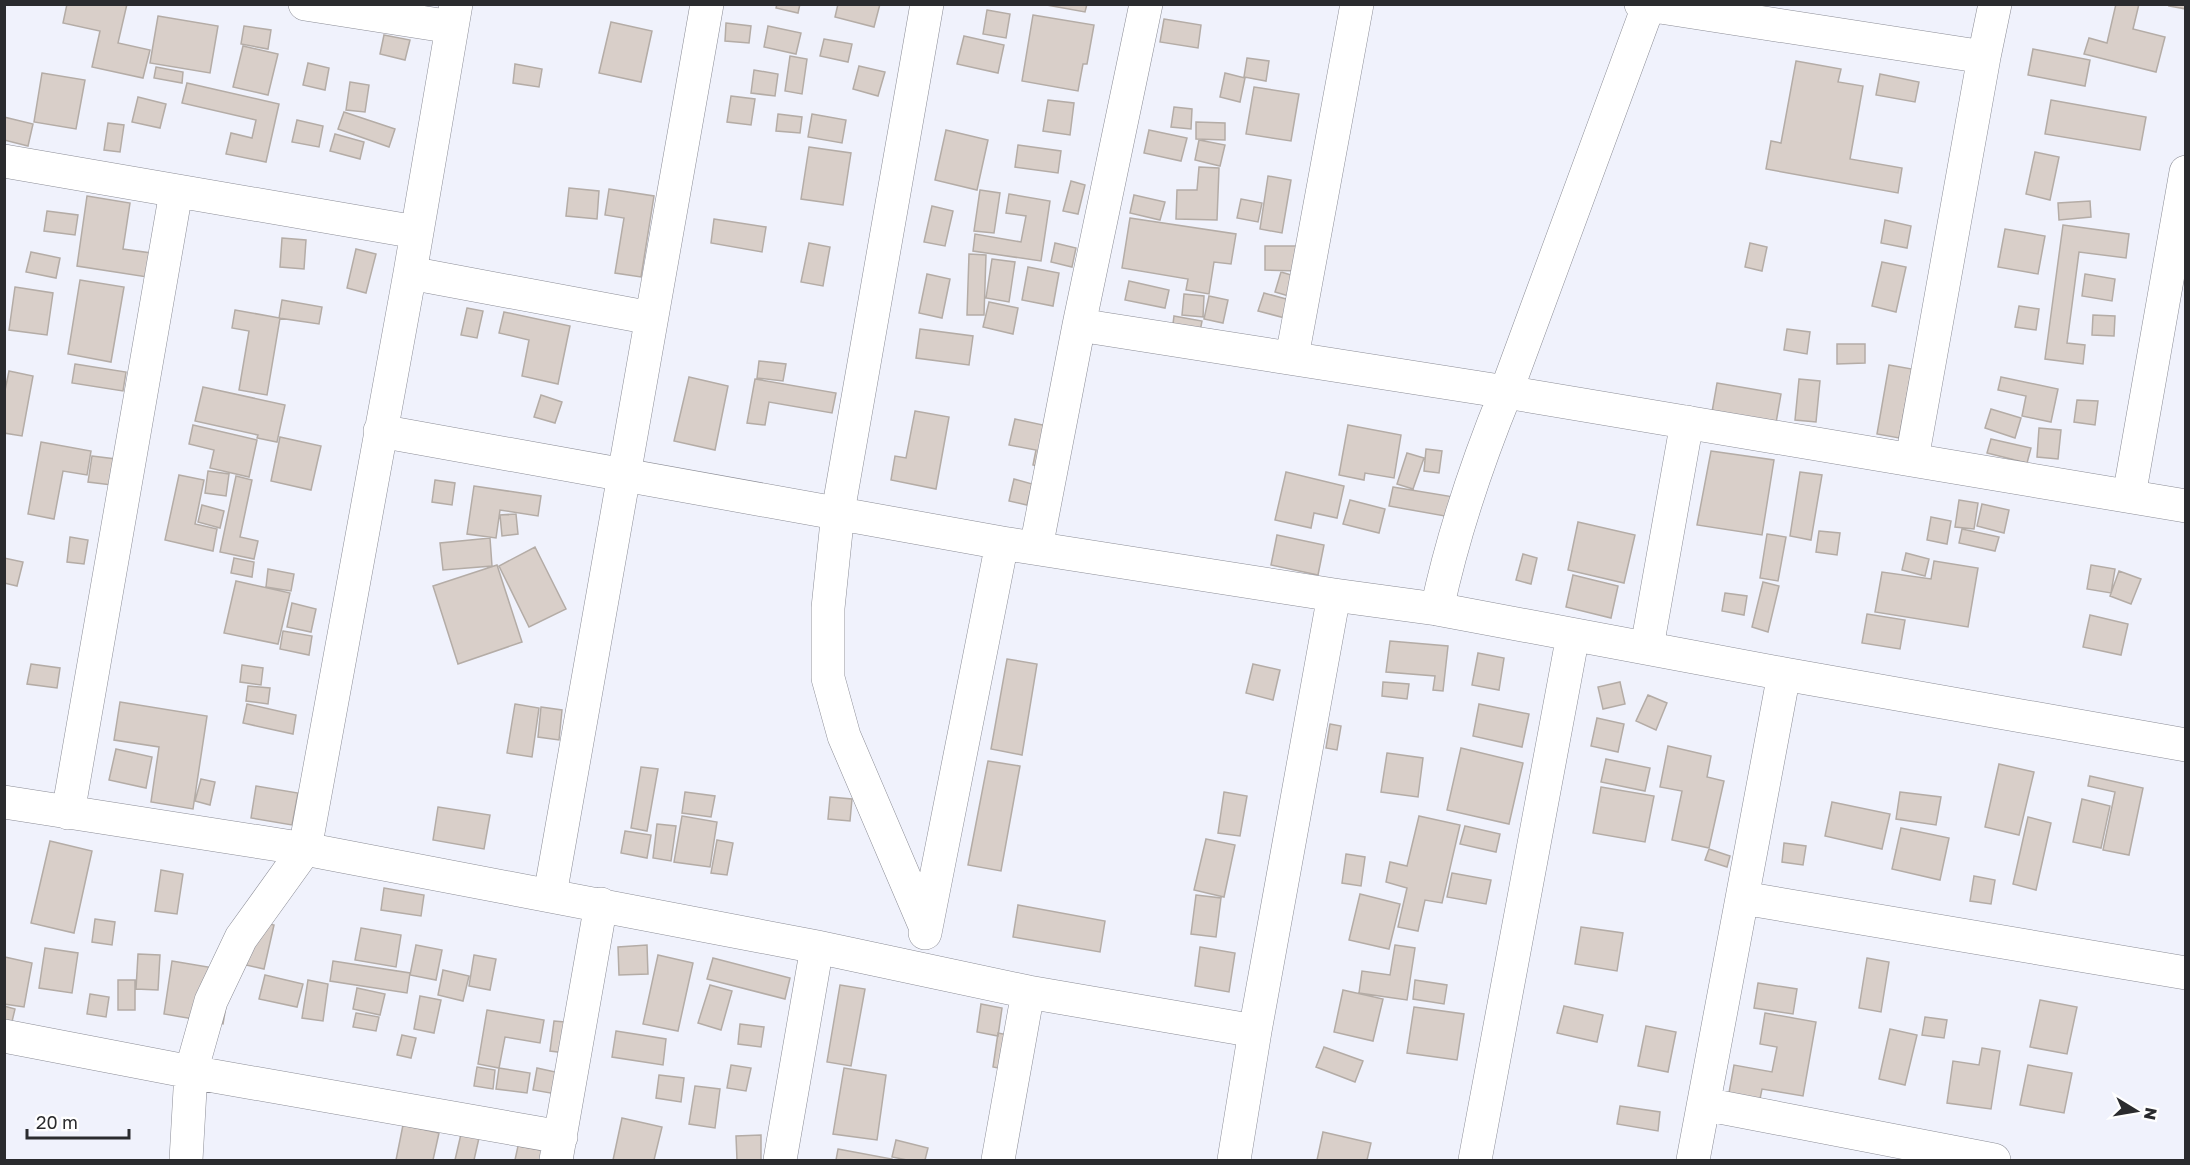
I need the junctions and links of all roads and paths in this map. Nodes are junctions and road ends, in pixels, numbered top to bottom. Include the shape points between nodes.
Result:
1 (305, 4) edge
2 (707, 4) edge
3 (927, 4) edge
4 (1146, 4) edge
5 (1357, 4) edge
6 (1995, 4) edge
7 (1646, 5) edge
8 (454, 16) edge
9 (1984, 57) junction
10 (4, 161) edge
11 (2186, 172) edge
12 (176, 192) junction
13 (416, 232) junction
14 (410, 273) junction
15 (651, 318) junction
16 (1078, 325) junction
17 (1292, 357) junction
18 (1506, 392) junction
19 (1687, 422) junction
20 (380, 431) junction
21 (1912, 459) junction
22 (624, 474) junction
23 (2129, 496) junction
24 (2186, 506) edge
25 (838, 512) junction
26 (1002, 543) junction
27 (1036, 548) junction
28 (1334, 595) junction
29 (1437, 609) junction
30 (1573, 635) junction
31 (1647, 647) junction
32 (1784, 674) junction
33 (2186, 745) edge
34 (4, 802) edge
35 (68, 813) junction
36 (305, 849) junction
37 (550, 895) junction
38 (1743, 898) junction
39 (601, 904) junction
40 (926, 928) junction
41 (817, 947) junction
42 (917, 968) junction
43 (2186, 974) edge
44 (1028, 992) junction
45 (1255, 1031) junction
46 (4, 1036) edge
47 (191, 1072) junction
48 (1704, 1104) junction
49 (559, 1149) edge
50 (186, 1161) edge
51 (780, 1161) edge
52 (998, 1161) edge
53 (1234, 1161) edge
54 (1475, 1161) edge
55 (1693, 1161) edge
56 (1994, 1161) edge

1 - 8 street
2 - 15 street
3 - 25 street
4 - 16 street
5 - 17 street
6 - 9 street
7 - 9 street
7 - 18 street
8 - 13 street
9 - 21 street
10 - 12 street
11 - 23 street
12 - 13 street
12 - 35 street
13 - 14 street
14 - 15 street
14 - 20 street
15 - 22 street
16 - 17 street
16 - 27 street
17 - 18 street
18 - 19 street
18 - 29 street via 1464,503
19 - 21 street
19 - 31 street
20 - 22 street
20 - 36 street
21 - 23 street
22 - 25 street
22 - 37 street
23 - 24 street
25 - 26 street
25 - 40 street via 828,608 828,678 844,735
26 - 27 street
26 - 40 street
27 - 28 street
28 - 29 street
28 - 45 street
29 - 30 street
30 - 31 street
30 - 54 street
31 - 32 street
32 - 33 street
32 - 38 street
34 - 35 street
35 - 36 street
36 - 37 street
36 - 47 street via 241,938 211,1001
37 - 39 street
38 - 43 street
38 - 48 street
39 - 41 street
39 - 49 street
40 - 42 street
41 - 42 street
41 - 51 street
42 - 44 street
44 - 45 street
44 - 52 street
45 - 53 street
46 - 47 street
47 - 49 street
47 - 50 street
48 - 55 street
48 - 56 street

